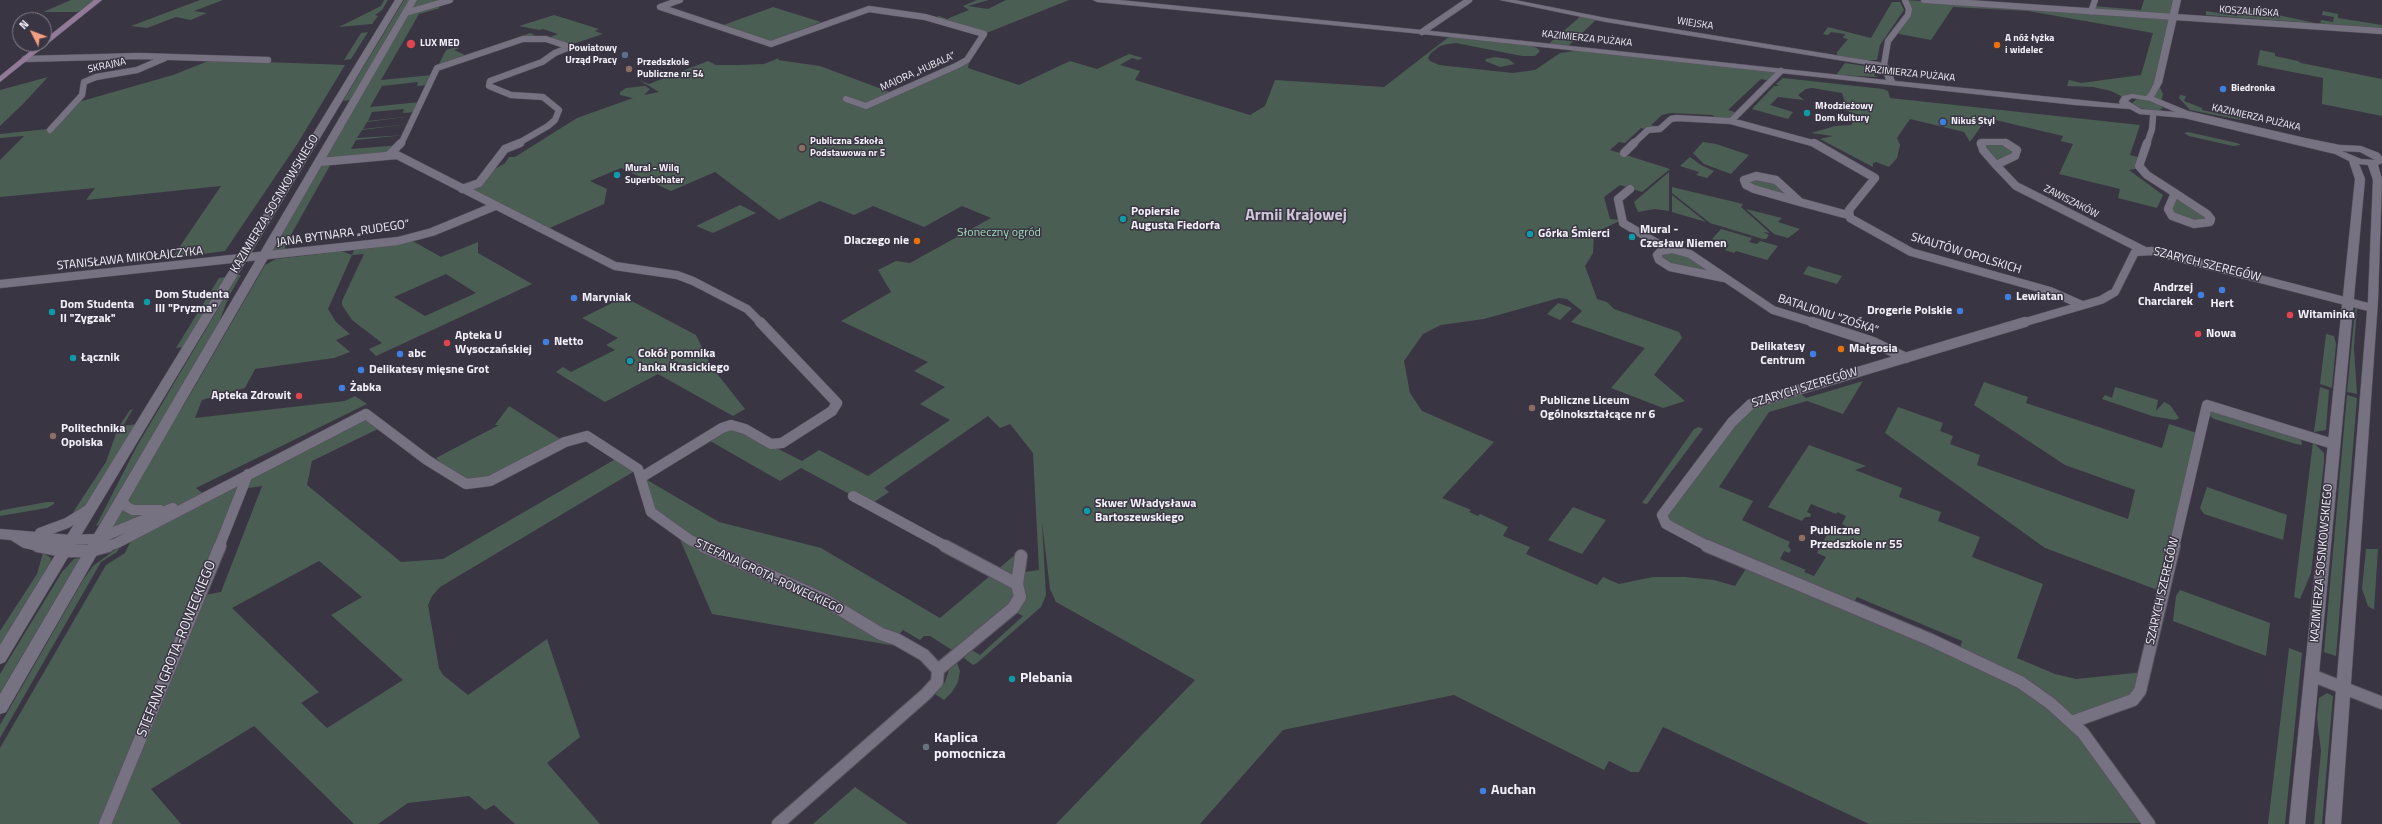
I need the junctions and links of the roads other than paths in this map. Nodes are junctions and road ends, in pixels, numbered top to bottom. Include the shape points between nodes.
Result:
1 (98, 0) edge
2 (399, 0) edge
3 (450, 0) edge
4 (680, 0) edge
5 (1097, 0) edge
6 (1469, 0) edge
7 (1504, 0) edge
8 (1905, 0) edge
9 (1924, 0) edge
10 (2095, 0) edge
11 (2177, 0) edge
12 (412, 2) edge
13 (432, 5) junction
14 (2091, 12) junction
15 (405, 13) junction
16 (2173, 16) junction
17 (2382, 31) edge
18 (1422, 32) junction
19 (168, 56) junction
20 (25, 60) junction
21 (268, 60) dead end
22 (1884, 65) junction
23 (1781, 71) junction
24 (0, 80) edge
25 (1891, 82) junction
26 (2158, 83) junction
27 (2148, 98) junction
28 (846, 99) dead end
29 (2126, 104) junction
30 (2161, 110) junction
31 (1731, 121) junction
32 (50, 130) dead end
33 (2306, 143) junction
34 (2339, 150) junction
35 (1624, 153) dead end
36 (390, 154) junction
37 (2379, 159) edge
38 (2354, 160) junction
39 (320, 162) junction
40 (1996, 165) junction
41 (2359, 172) junction
42 (462, 189) junction
43 (1630, 189) dead end
44 (2175, 193) junction
45 (1800, 202) junction
46 (495, 206) junction
47 (1848, 215) junction
48 (2379, 228) edge
49 (1667, 250) junction
50 (2143, 250) junction
51 (262, 257) junction
52 (242, 260) junction
53 (1724, 278) junction
54 (0, 284) edge
55 (2349, 302) junction
56 (2082, 305) junction
57 (2372, 308) junction
58 (1906, 358) junction
59 (2333, 444) junction
60 (248, 474) junction
61 (642, 476) junction
62 (222, 487) junction
63 (853, 496) dead end
64 (120, 499) junction
65 (184, 504) junction
66 (88, 510) junction
67 (0, 534) edge
68 (14, 536) junction
69 (67, 545) junction
70 (94, 545) junction
71 (1021, 556) dead end
72 (1016, 584) junction
73 (0, 658) edge
74 (938, 670) junction
75 (2311, 675) junction
76 (2343, 688) junction
77 (2382, 703) edge
78 (0, 708) edge
79 (2072, 722) junction
80 (2334, 820) edge
81 (105, 824) edge
82 (778, 824) edge
83 (2149, 824) edge
84 (2297, 824) edge

1 - 20 main road
2 - 52 street, KAZIMIERZA SOSNKOWSKIEGO
3 - 13 street
4 - 28 street, MAJORA „HUBALA” via 660,7 771,44 869,9 925,17 984,34 967,60 956,66 866,106
5 - 18 street, KAZIMIERZA PUŻAKA
6 - 18 street
7 - 22 street, WIEJSKA via 1606,20
8 - 22 street via 1909,9 1908,14 1888,41
9 - 14 street, KOSZALIŃSKA
10 - 14 street
11 - 16 street
12 - 13 street
12 - 15 street, KAZIMIERZA SOSNKOWSKIEGO
13 - 15 street
14 - 16 street, KOSZALIŃSKA
15 - 39 street, KAZIMIERZA SOSNKOWSKIEGO
16 - 17 street, KOSZALIŃSKA
16 - 26 street
18 - 23 street, KAZIMIERZA PUŻAKA
19 - 20 street, SKRAJNA via 94,56
19 - 21 street, SKRAJNA
19 - 32 street, SKRAJNA via 137,70 96,77 84,82 82,95
20 - 24 main road
22 - 25 street
23 - 25 street, KAZIMIERZA PUŻAKA
23 - 31 street
25 - 29 street, KAZIMIERZA PUŻAKA via 2075,103
26 - 27 street
26 - 30 street via 2163,94
27 - 29 street via 2128,97
27 - 30 street
29 - 30 street via 2143,112
30 - 33 street, KAZIMIERZA PUŻAKA via 2185,113
30 - 44 street via 2139,166 2147,175
31 - 35 street via 1673,119 1660,129 1648,130
31 - 47 street via 1810,141 1874,177
33 - 34 street, KAZIMIERZA PUŻAKA
33 - 37 street
33 - 41 street via 2346,161
34 - 37 street via 2349,147 2368,151
34 - 38 street
36 - 39 street
36 - 42 street
36 - 42 street via 400,146 437,68 523,39 546,39 570,48 555,53 542,62 490,81 489,86 511,95 543,97 559,110 558,114 548,126 523,142 505,149 479,183
37 - 38 street
37 - 48 street
38 - 41 street, KAZIMIERZA SOSNKOWSKIEGO
39 - 51 street, KAZIMIERZA SOSNKOWSKIEGO
40 - 40 street, ZAWISZAKÓW via 2015,156 2017,150 2004,142 1982,142 1980,147
40 - 50 street, ZAWISZAKÓW via 2016,186
41 - 55 street, KAZIMIERZA SOSNKOWSKIEGO
42 - 46 street
43 - 49 street, BATALIONU "ZOŚKA" via 1618,198 1623,223
44 - 44 street via 2168,209 2172,216 2194,224 2210,222 2210,216
45 - 45 street, SKAUTÓW OPOLSKICH via 1776,180 1756,176 1744,180 1750,188
45 - 47 street, SKAUTÓW OPOLSKICH
46 - 51 street, JANA BYTNARA „RUDEGO” via 409,239
46 - 61 street via 615,266 686,278 740,305 837,403 832,411 782,443 771,444 745,429 730,426 722,428
47 - 56 street, SKAUTÓW OPOLSKICH via 1911,252 2050,291
48 - 57 street
49 - 53 street, BATALIONU "ZOŚKA" via 1690,254
49 - 53 street, BATALIONU "ZOŚKA" via 1657,255 1666,265
50 - 55 street, SZARYCH SZEREGÓW
50 - 56 street, SZARYCH SZEREGÓW via 2133,253 2115,292 2101,300
51 - 52 street, STANISŁAWA MIKOŁAJCZYKA
51 - 64 street, KAZIMIERZA SOSNKOWSKIEGO
52 - 54 street, STANISŁAWA MIKOŁAJCZYKA
52 - 66 street, KAZIMIERZA SOSNKOWSKIEGO
53 - 58 street, BATALIONU "ZOŚKA" via 1773,310 1873,342
55 - 57 street
55 - 59 street, KAZIMIERZA SOSNKOWSKIEGO
56 - 58 street, SZARYCH SZEREGÓW
57 - 76 street
58 - 79 street, SZARYCH SZEREGÓW via 1750,404 1732,422 1662,515 1666,524 1692,539 1999,671 2032,690
59 - 75 street, KAZIMIERZA SOSNKOWSKIEGO
59 - 79 street, SZARYCH SZEREGÓW via 2207,405 2137,697
60 - 61 street via 366,414 427,460 466,484 490,481 565,442 587,436 638,469
60 - 62 street
60 - 81 street, STEFANA GROTA-ROWECKIEGO via 188,628
61 - 74 street, STEFANA GROTA-ROWECKIEGO via 651,512 690,540 823,599 924,656
62 - 65 street
62 - 70 street via 127,539
63 - 72 street
64 - 65 street via 127,508 142,511
64 - 70 street, KAZIMIERZA SOSNKOWSKIEGO
65 - 70 street
66 - 68 street via 54,529
66 - 69 street, KAZIMIERZA SOSNKOWSKIEGO
67 - 68 street
68 - 69 street via 25,543
69 - 70 street
69 - 73 street, KAZIMIERZA SOSNKOWSKIEGO
70 - 78 street, KAZIMIERZA SOSNKOWSKIEGO
71 - 72 street
72 - 74 street via 1020,597 1012,608
74 - 82 street via 937,682 926,694
75 - 76 street
75 - 84 street, KAZIMIERZA SOSNKOWSKIEGO
76 - 77 street
76 - 80 street
79 - 83 street, SZARYCH SZEREGÓW via 2095,748

